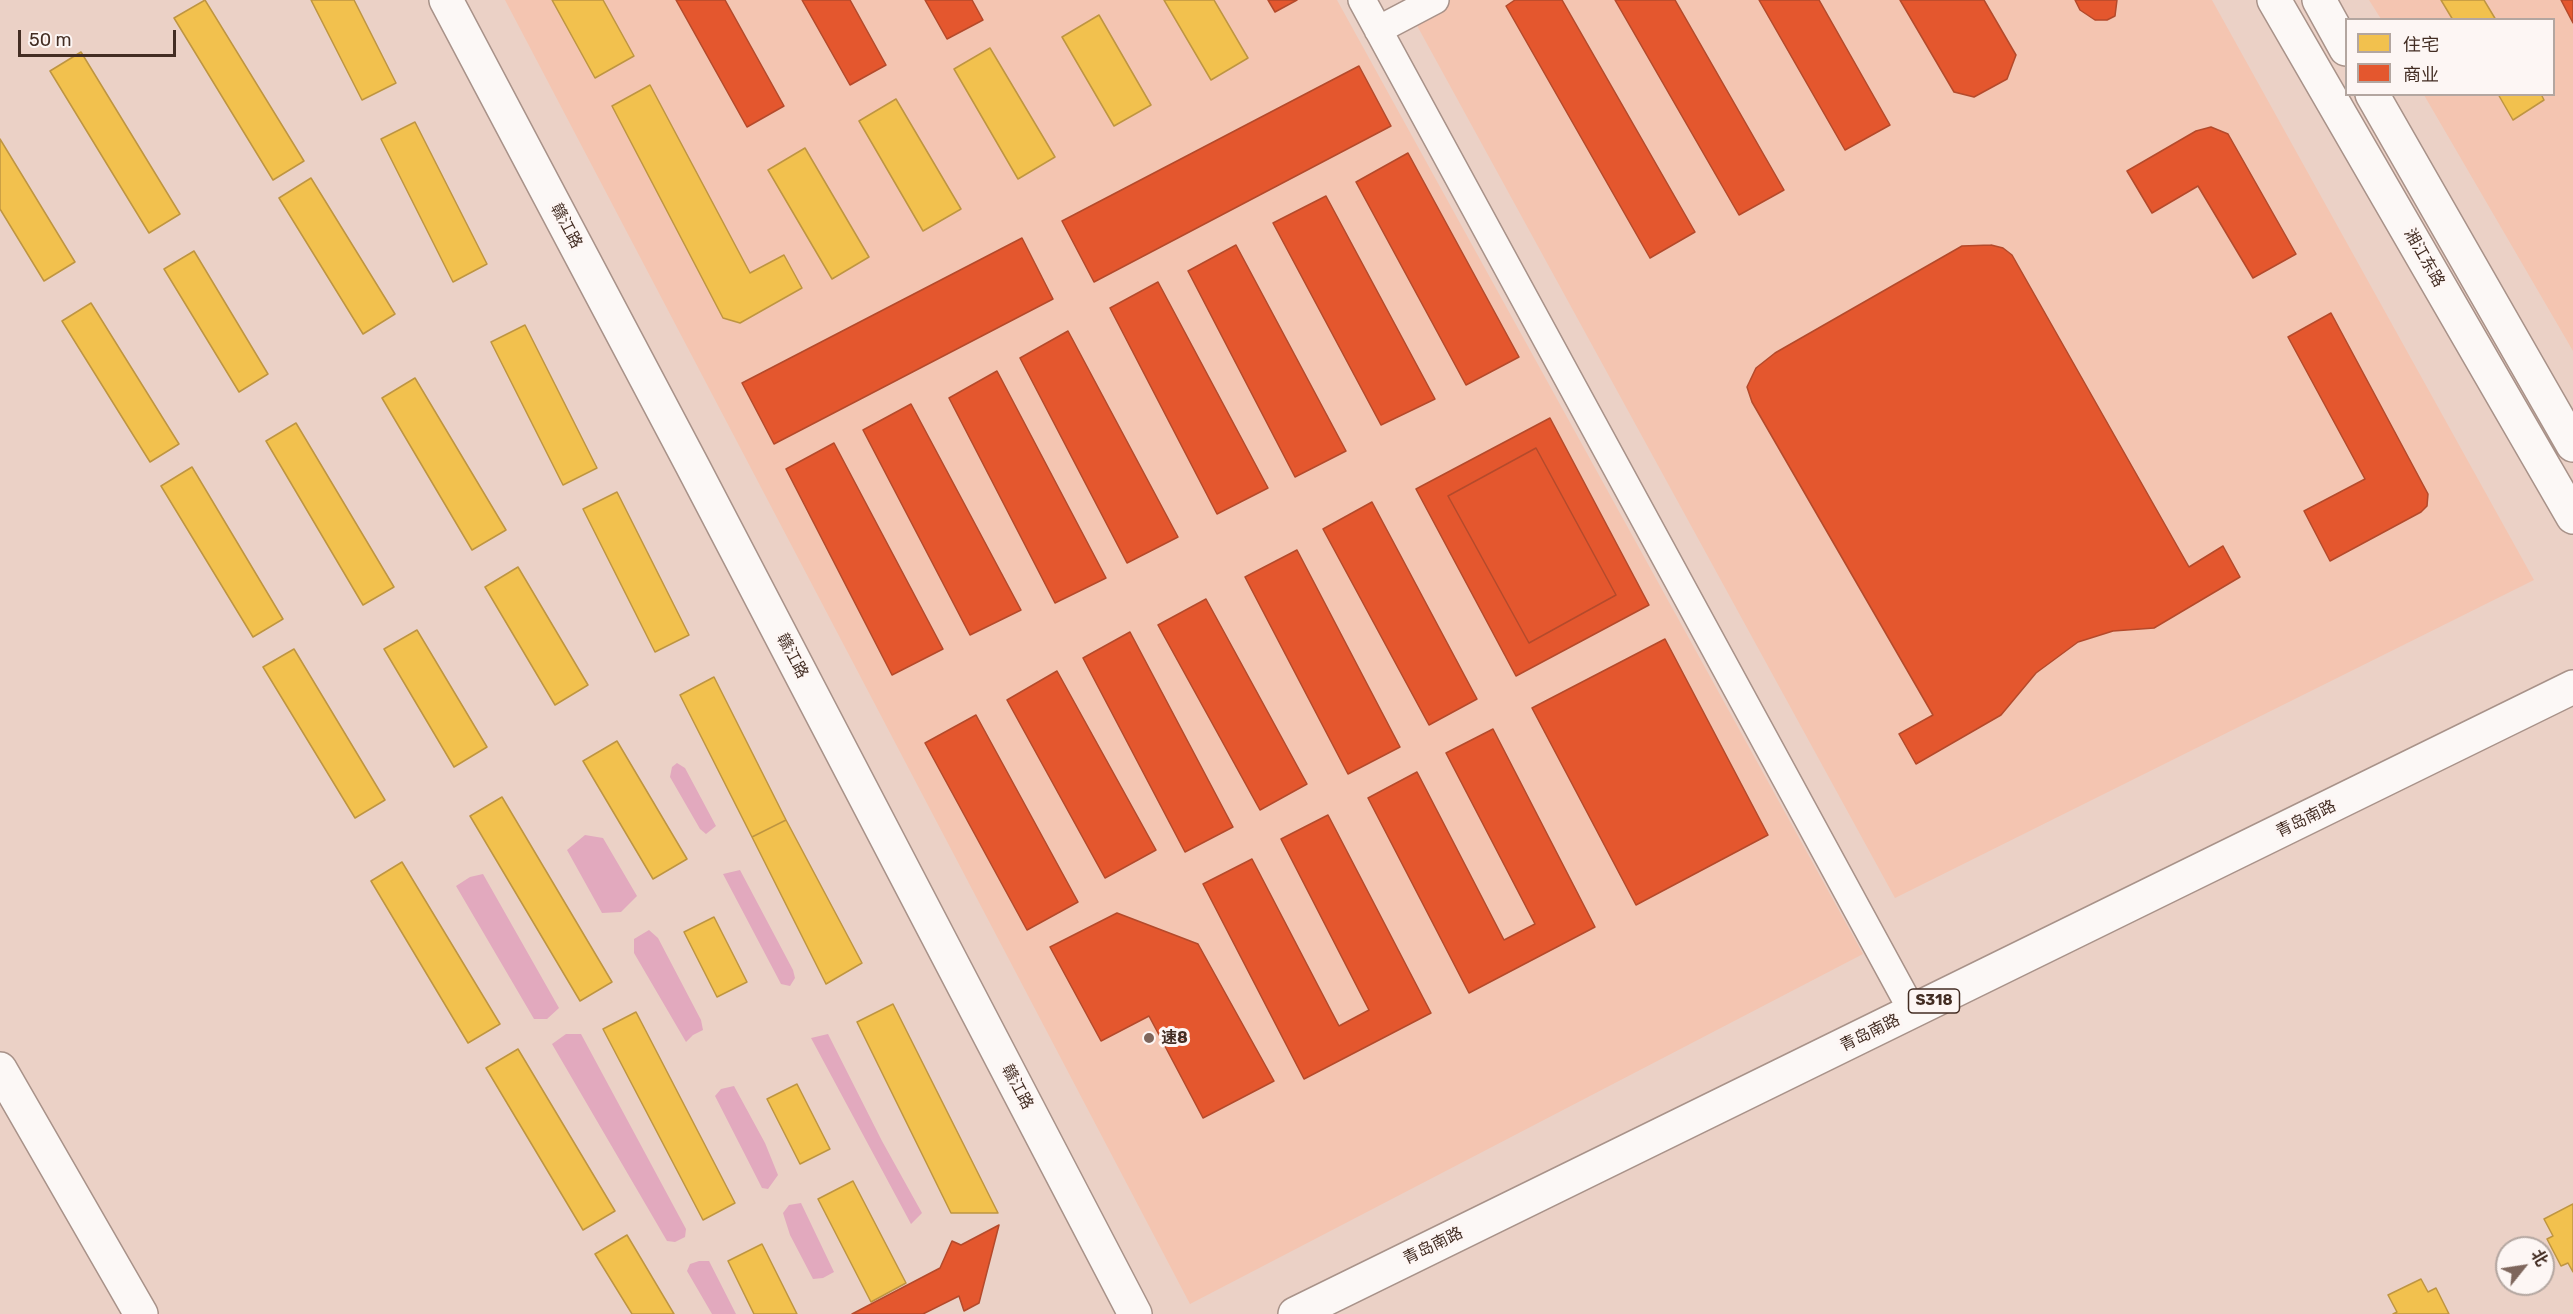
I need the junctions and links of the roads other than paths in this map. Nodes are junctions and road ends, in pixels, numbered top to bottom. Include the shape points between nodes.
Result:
1 (446, 0) edge
2 (1362, 0) edge
3 (1435, 0) edge
4 (2274, 0) edge
5 (2319, 0) edge
6 (1378, 30) junction
7 (2345, 47) edge
8 (2373, 96) edge
9 (2573, 445) edge
10 (2573, 516) edge
11 (2573, 687) edge
12 (1913, 1011) junction
13 (0, 1069) edge
14 (141, 1314) edge
15 (1135, 1314) edge
16 (1295, 1314) edge

1 - 15 main road, 赣江路
2 - 6 street
3 - 6 street
4 - 10 main road, 湘江东路
5 - 7 main road
6 - 12 street
8 - 9 main road
11 - 12 main road, 青岛南路 / S318
12 - 16 main road, 青岛南路 / S318
13 - 14 main road

